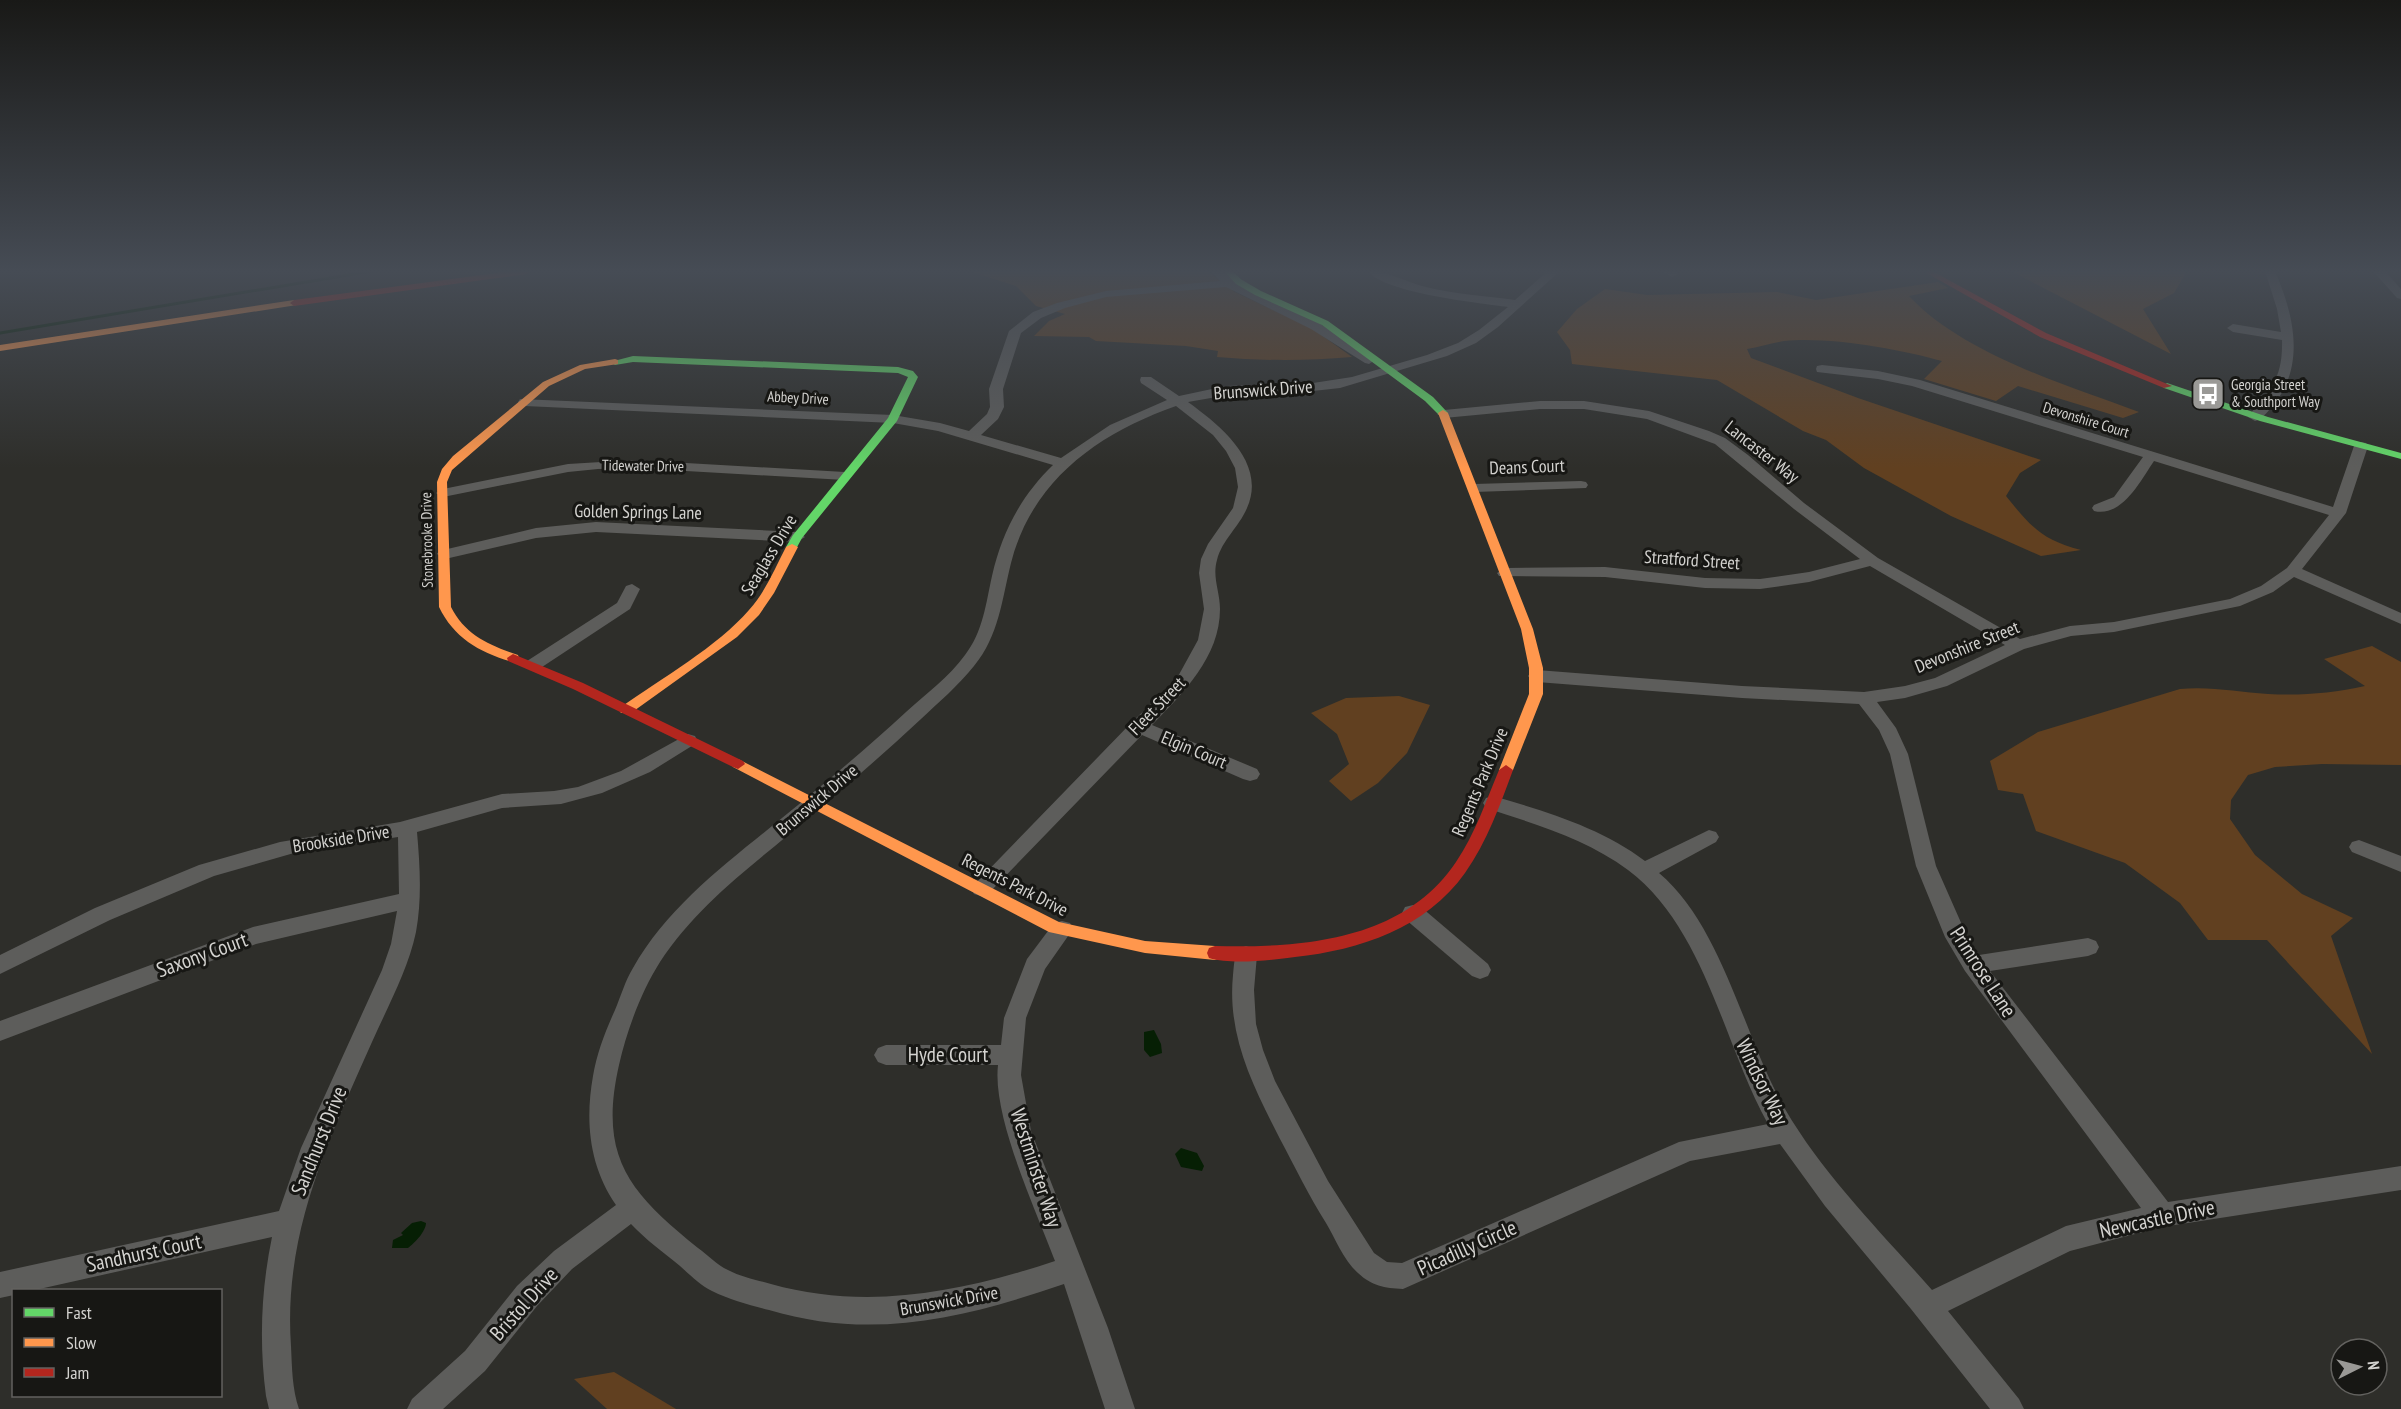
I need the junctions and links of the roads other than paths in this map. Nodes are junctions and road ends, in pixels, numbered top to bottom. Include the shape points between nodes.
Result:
1 (76, 337) edge
2 (107, 337) edge
3 (1023, 337) edge
4 (1344, 337) edge
5 (1475, 337) edge
6 (2049, 337) edge
7 (2288, 337) edge
8 (0, 348) edge
9 (0, 355) edge
10 (1822, 369) dead end
11 (1389, 370) junction
12 (1146, 380) dead end
13 (1178, 401) junction
14 (525, 402) junction
15 (1444, 414) junction
16 (2255, 417) junction
17 (893, 420) junction
18 (978, 437) junction
19 (2361, 446) junction
20 (2401, 456) edge
21 (2150, 457) junction
22 (1064, 463) junction
23 (845, 476) junction
24 (1581, 484) dead end
25 (1474, 488) junction
26 (443, 494) junction
27 (2099, 508) dead end
28 (2338, 513) junction
29 (797, 537) junction
30 (445, 554) junction
31 (1872, 561) junction
32 (2293, 571) junction
33 (1506, 573) junction
34 (632, 589) dead end
35 (2401, 619) edge
36 (2018, 645) junction
37 (533, 665) junction
38 (1536, 676) junction
39 (1864, 698) junction
40 (627, 710) junction
41 (1138, 726) junction
42 (688, 740) junction
43 (1250, 774) dead end
44 (813, 803) junction
45 (1493, 803) junction
46 (407, 827) junction
47 (1709, 837) dead end
48 (2359, 847) dead end
49 (2401, 864) edge
50 (1643, 872) junction
51 (981, 888) junction
52 (411, 891) junction
53 (1413, 913) junction
54 (1062, 930) junction
55 (2088, 947) dead end
56 (1246, 955) junction
57 (0, 965) edge
58 (1973, 965) junction
59 (1480, 969) dead end
60 (0, 1031) edge
61 (886, 1055) dead end
62 (1010, 1055) junction
63 (1786, 1132) junction
64 (2401, 1178) edge
65 (633, 1207) junction
66 (2162, 1215) junction
67 (288, 1221) junction
68 (1070, 1269) junction
69 (0, 1285) edge
70 (1927, 1307) junction
71 (285, 1409) edge
72 (422, 1409) edge
73 (1120, 1409) edge
74 (2009, 1409) edge

1 - 8 street
2 - 9 street
3 - 18 street via 1006,388 1008,408
4 - 11 street, Regents Park Drive
5 - 11 street, Brunswick Drive via 1460,346
6 - 16 street
7 - 16 street via 2284,376
10 - 21 street, Devonshire Court via 1916,383
11 - 13 street, Brunswick Drive via 1332,385 1238,388
11 - 15 street, Regents Park Drive
12 - 13 street, Fleet Street
13 - 22 street, Brunswick Drive via 1126,422
13 - 41 street, Fleet Street via 1231,446 1240,459 1246,487 1235,518 1211,552 1207,569 1212,608 1210,634 1203,650 1182,684
14 - 17 street, Abbey Drive
14 - 17 street, Stonebrooke Drive via 546,384 569,372 623,359 898,370 913,377
14 - 26 street, Stonebrooke Drive via 457,458 442,482
15 - 25 street, Regents Park Drive
15 - 31 street, Lancaster Way via 1584,405 1632,411 1677,424 1720,441
16 - 19 street
17 - 18 street, Abbey Drive
17 - 23 street, Seaglass Drive
18 - 22 street, Abbey Drive
19 - 20 street
19 - 28 street, Devonshire Street
21 - 27 street via 2119,500
21 - 28 street, Devonshire Court
22 - 44 street, Brunswick Drive via 1029,500 1013,527 988,629 973,656 902,727
23 - 26 street, Tidewater Drive via 598,465
23 - 29 street, Seaglass Drive
24 - 25 street, Deans Court
25 - 33 street, Regents Park Drive
26 - 30 street, Stonebrooke Drive
28 - 32 street, Devonshire Street
29 - 30 street, Golden Springs Lane via 596,527 536,533
29 - 40 street, Seaglass Drive via 756,612 733,634
30 - 37 street, Stonebrooke Drive via 445,607 451,621 482,648
31 - 33 street, Stratford Street via 1760,584 1605,573
31 - 36 street, Lancaster Way
32 - 35 street
32 - 36 street, Devonshire Street via 2267,589 2234,603
33 - 38 street, Regents Park Drive via 1527,629
34 - 37 street via 624,606
36 - 39 street, Devonshire Street via 1941,682
37 - 40 street, Stonebrooke Drive
38 - 39 street, Devonshire Street
38 - 45 street, Regents Park Drive via 1537,691
39 - 58 street, Primrose Lane via 1887,728 1899,754 1926,866 1956,937
40 - 42 street, Stonebrooke Drive
41 - 43 street, Elgin Court
41 - 51 street, Fleet Street
42 - 44 street, Regents Park Drive
42 - 46 street, Brookside Drive via 609,784 560,797 504,800
44 - 51 street, Regents Park Drive
44 - 65 street, Brunswick Drive via 693,906 642,973 614,1037 603,1076 604,1156 622,1194
45 - 50 street, Windsor Way via 1593,839
45 - 53 street, Regents Park Drive via 1465,862 1445,887
46 - 52 street, Sandhurst Drive
46 - 57 street, Brookside Drive via 281,848 168,883 93,916
47 - 50 street
48 - 49 street
50 - 63 street, Windsor Way via 1671,900 1703,952 1762,1092
51 - 54 street, Regents Park Drive
52 - 60 street, Saxony Court via 253,936
52 - 67 street, Sandhurst Drive via 405,932 394,967 308,1159
53 - 56 street, Regents Park Drive via 1361,938 1310,949
53 - 59 street
54 - 56 street, Regents Park Drive via 1160,951
54 - 62 street, Westminster Way via 1035,965 1015,1018
55 - 58 street
56 - 63 street, Picadilly Circle via 1245,1024 1264,1084 1319,1190 1365,1262 1382,1275 1403,1276 1688,1150
58 - 66 street, Primrose Lane
61 - 62 street, Hyde Court
62 - 68 street, Westminster Way via 1009,1075 1019,1131
63 - 70 street, Windsor Way via 1827,1188
64 - 66 street, Newcastle Drive
65 - 68 street, Brunswick Drive via 649,1226 720,1280 768,1298 816,1309 871,1314 934,1308 1011,1290
65 - 72 street, Bristol Drive via 563,1260 526,1296 475,1361
66 - 70 street, Newcastle Drive via 2066,1239
67 - 69 street, Sandhurst Court
67 - 71 street, Sandhurst Drive via 274,1286 275,1341
68 - 73 street, Westminster Way
70 - 74 street, Windsor Way

